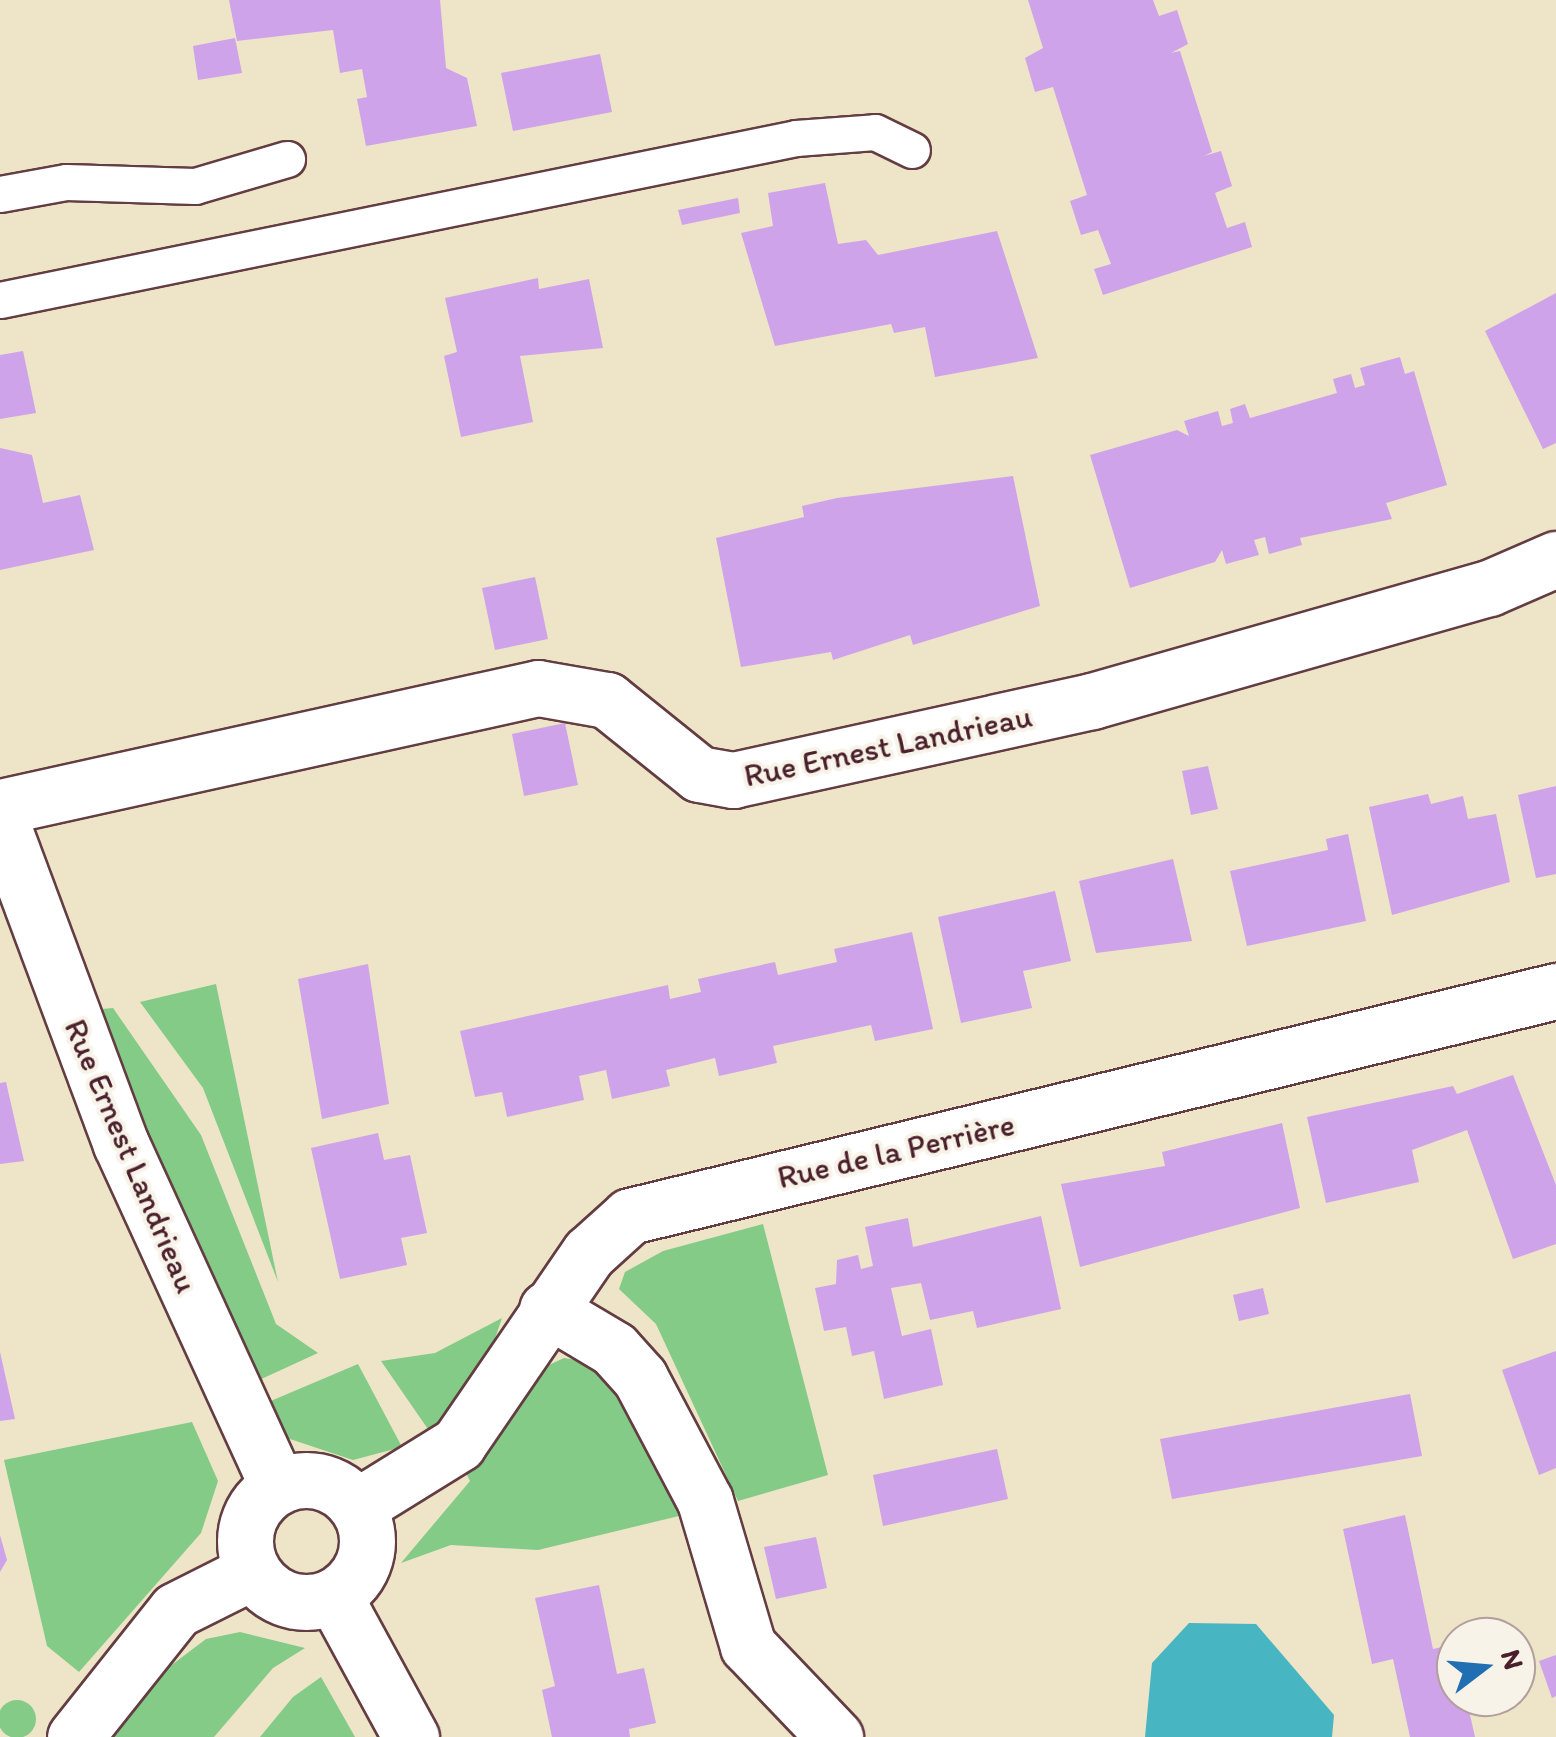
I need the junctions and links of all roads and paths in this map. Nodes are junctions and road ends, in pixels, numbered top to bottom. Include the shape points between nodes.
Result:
1 (912, 150) dead end
2 (287, 160) dead end
3 (0, 194) edge
4 (0, 300) edge
5 (1556, 559) edge
6 (0, 806) edge
7 (0, 819) edge
8 (1556, 991) edge
9 (547, 1310) junction
10 (277, 1486) junction
11 (358, 1506) junction
12 (252, 1572) junction
13 (334, 1596) junction
14 (74, 1737) edge
15 (411, 1737) edge
16 (835, 1737) edge

1 - 4 lane via 875,132 796,138
2 - 3 lane via 196,186 98,180
5 - 6 street, Rue Ernest Landrieau via 1489,588 1092,700 734,780 699,774 607,700 538,688
7 - 10 street, Rue Ernest Landrieau via 121,1144
8 - 9 street, Rue de la Perrière via 650,1207 610,1231
9 - 11 street, Rue de la Perrière via 458,1444
9 - 16 street via 614,1349 640,1378 712,1519 748,1646
10 - 11 street via 325,1482
10 - 12 street via 247,1521
11 - 13 street via 367,1554
12 - 13 street via 289,1600
12 - 14 street via 176,1610
13 - 15 street

